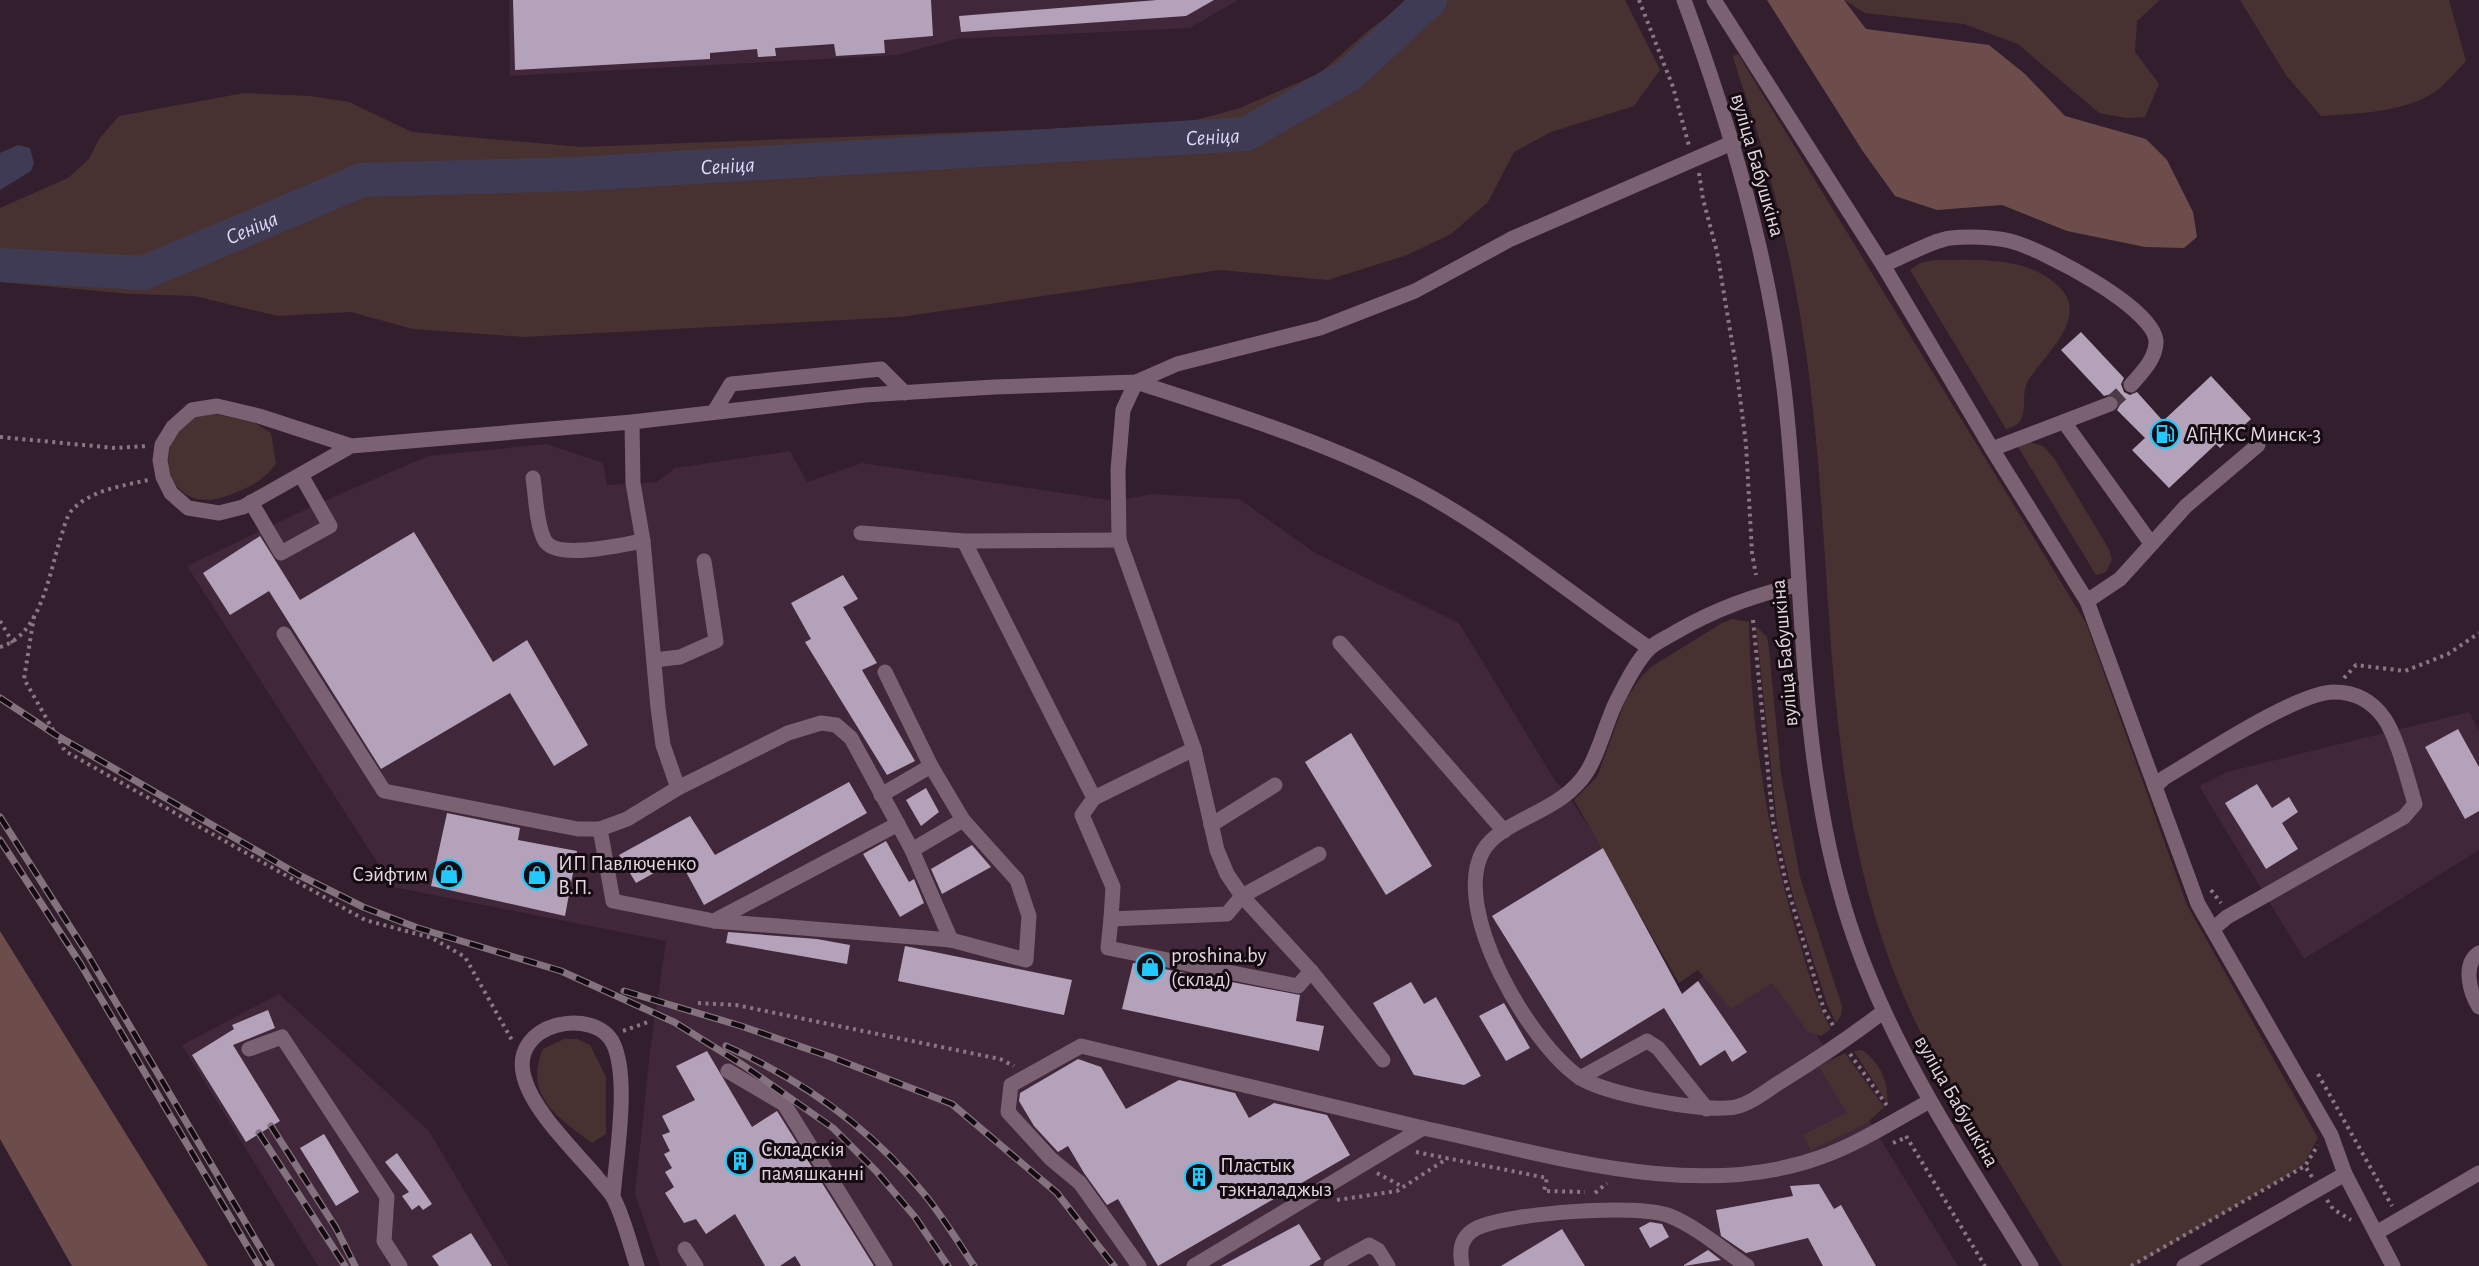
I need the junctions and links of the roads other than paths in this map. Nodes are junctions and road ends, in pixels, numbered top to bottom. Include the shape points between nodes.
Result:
1 (1684, 0) edge
2 (1713, 0) edge
3 (1734, 142) junction
4 (1883, 265) junction
5 (1136, 382) junction
6 (2131, 385) tunnel mouth
7 (905, 393) junction
8 (2110, 404) tunnel mouth
9 (714, 412) junction
10 (632, 422) junction
11 (2064, 422) junction
12 (2258, 445) dead end
13 (351, 446) junction
14 (1992, 449) junction
15 (301, 475) junction
16 (533, 478) dead end
17 (251, 502) junction
18 (861, 533) dead end
19 (1119, 540) junction
20 (643, 541) junction
21 (964, 541) junction
22 (2150, 542) junction
23 (704, 561) dead end
24 (1799, 584) junction
25 (2087, 601) junction
26 (284, 634) dead end
27 (1340, 643) dead end
28 (1649, 648) junction
29 (654, 660) junction
30 (885, 672) dead end
31 (1194, 749) junction
32 (931, 766) junction
33 (1275, 785) dead end
34 (2155, 787) junction
35 (678, 788) junction
36 (881, 795) junction
37 (1094, 798) junction
38 (963, 820) junction
39 (898, 824) junction
40 (1211, 825) junction
41 (600, 829) junction
42 (1504, 831) junction
43 (912, 850) junction
44 (1319, 854) dead end
45 (1242, 896) junction
46 (1111, 919) junction
47 (714, 921) junction
48 (2214, 928) junction
49 (951, 940) junction
50 (2479, 953) edge
51 (1311, 971) junction
52 (2479, 1007) edge
53 (1883, 1012) junction
54 (249, 1049) dead end
55 (1383, 1060) dead end
56 (728, 1071) dead end
57 (1580, 1078) junction
58 (1930, 1101) junction
59 (1707, 1109) junction
60 (1423, 1128) junction
61 (2479, 1173) edge
62 (2345, 1174) junction
63 (613, 1197) junction
64 (2376, 1233) junction
65 (685, 1249) dead end
66 (1462, 1265) edge
67 (400, 1266) edge
68 (637, 1266) edge
69 (696, 1266) edge
70 (885, 1266) edge
71 (1139, 1266) edge
72 (1194, 1266) edge
73 (1331, 1266) edge
74 (1388, 1266) edge
75 (1747, 1266) edge
76 (2031, 1266) edge
77 (2184, 1266) edge
78 (2393, 1266) edge

1 - 3 street, вуліца Бабушкіна
2 - 4 street
3 - 5 street via 1511,239 1414,291 1320,327 1177,364
3 - 24 street, вуліца Бабушкіна via 1760,247 1784,387
4 - 6 street via 1950,238 2009,241 2055,258 2111,292 2152,327 2156,341 2151,361
4 - 14 street
5 - 7 street
5 - 19 street via 1123,410 1118,470
5 - 28 street via 1280,428 1419,491 1483,529
7 - 9 street
7 - 9 street via 881,369 731,384
8 - 11 street
9 - 10 street
10 - 13 street
10 - 20 street via 633,483
11 - 14 street
11 - 22 street
12 - 22 street
13 - 15 street
13 - 17 street via 217,406 192,410 173,427 162,445 160,460 171,493 188,508 219,513
14 - 25 street
15 - 17 street
15 - 17 street via 330,526 281,553
16 - 20 street via 544,540 553,548 575,551
18 - 21 street
19 - 21 street
19 - 31 street
20 - 29 street
21 - 37 street
22 - 25 street via 2120,579
23 - 29 street via 716,641 680,657
24 - 28 street via 1745,598
24 - 53 street, вуліца Бабушкіна via 1806,685 1826,833 1858,953
25 - 34 street
26 - 41 street via 384,791 578,829
27 - 42 street
28 - 42 street via 1618,696 1588,770 1549,808
29 - 35 street via 663,745
30 - 32 street
31 - 37 street
31 - 40 street
32 - 36 street
32 - 38 street
33 - 40 street
34 - 48 street via 2198,904
34 - 48 street via 2164,778 2298,701 2332,692 2354,693 2385,718 2415,804 2404,817
35 - 36 street via 789,733 821,723 836,725 851,738
35 - 41 street via 627,819
36 - 39 street
37 - 46 street via 1082,815 1113,887
38 - 43 street
38 - 49 street via 1017,879 1029,916 1026,960
39 - 43 street
39 - 47 street
40 - 45 street via 1216,850
41 - 47 street via 613,901
42 - 57 street via 1482,852 1474,885 1476,913 1513,1001 1549,1050
43 - 49 street
44 - 45 street
45 - 46 street via 1227,914
45 - 51 street
46 - 51 street via 1108,948 1298,986
47 - 49 street
48 - 62 street via 2331,1135
50 - 52 street via 2468,977
51 - 55 street
53 - 58 street, вуліца Бабушкіна
53 - 59 street via 1758,1097 1736,1107
54 - 67 street via 282,1037 387,1197 384,1241
56 - 70 street via 784,1104
57 - 59 street via 1640,1098
57 - 59 street via 1647,1041 1658,1048
58 - 60 street via 1822,1157 1775,1170 1731,1175 1644,1172
58 - 76 street, вуліца Бабушкіна
60 - 71 street via 1081,1046 1011,1085 1008,1112 1051,1159 1080,1183
60 - 72 street
61 - 64 street
62 - 64 street
62 - 77 street
63 - 63 street via 540,1108 524,1077 523,1061 530,1040 540,1031 568,1023 609,1036 622,1072
63 - 68 street
64 - 78 street
65 - 69 street
66 - 75 street via 1462,1240 1474,1230 1507,1218 1641,1209 1671,1216
73 - 74 street via 1369,1245 1378,1250

